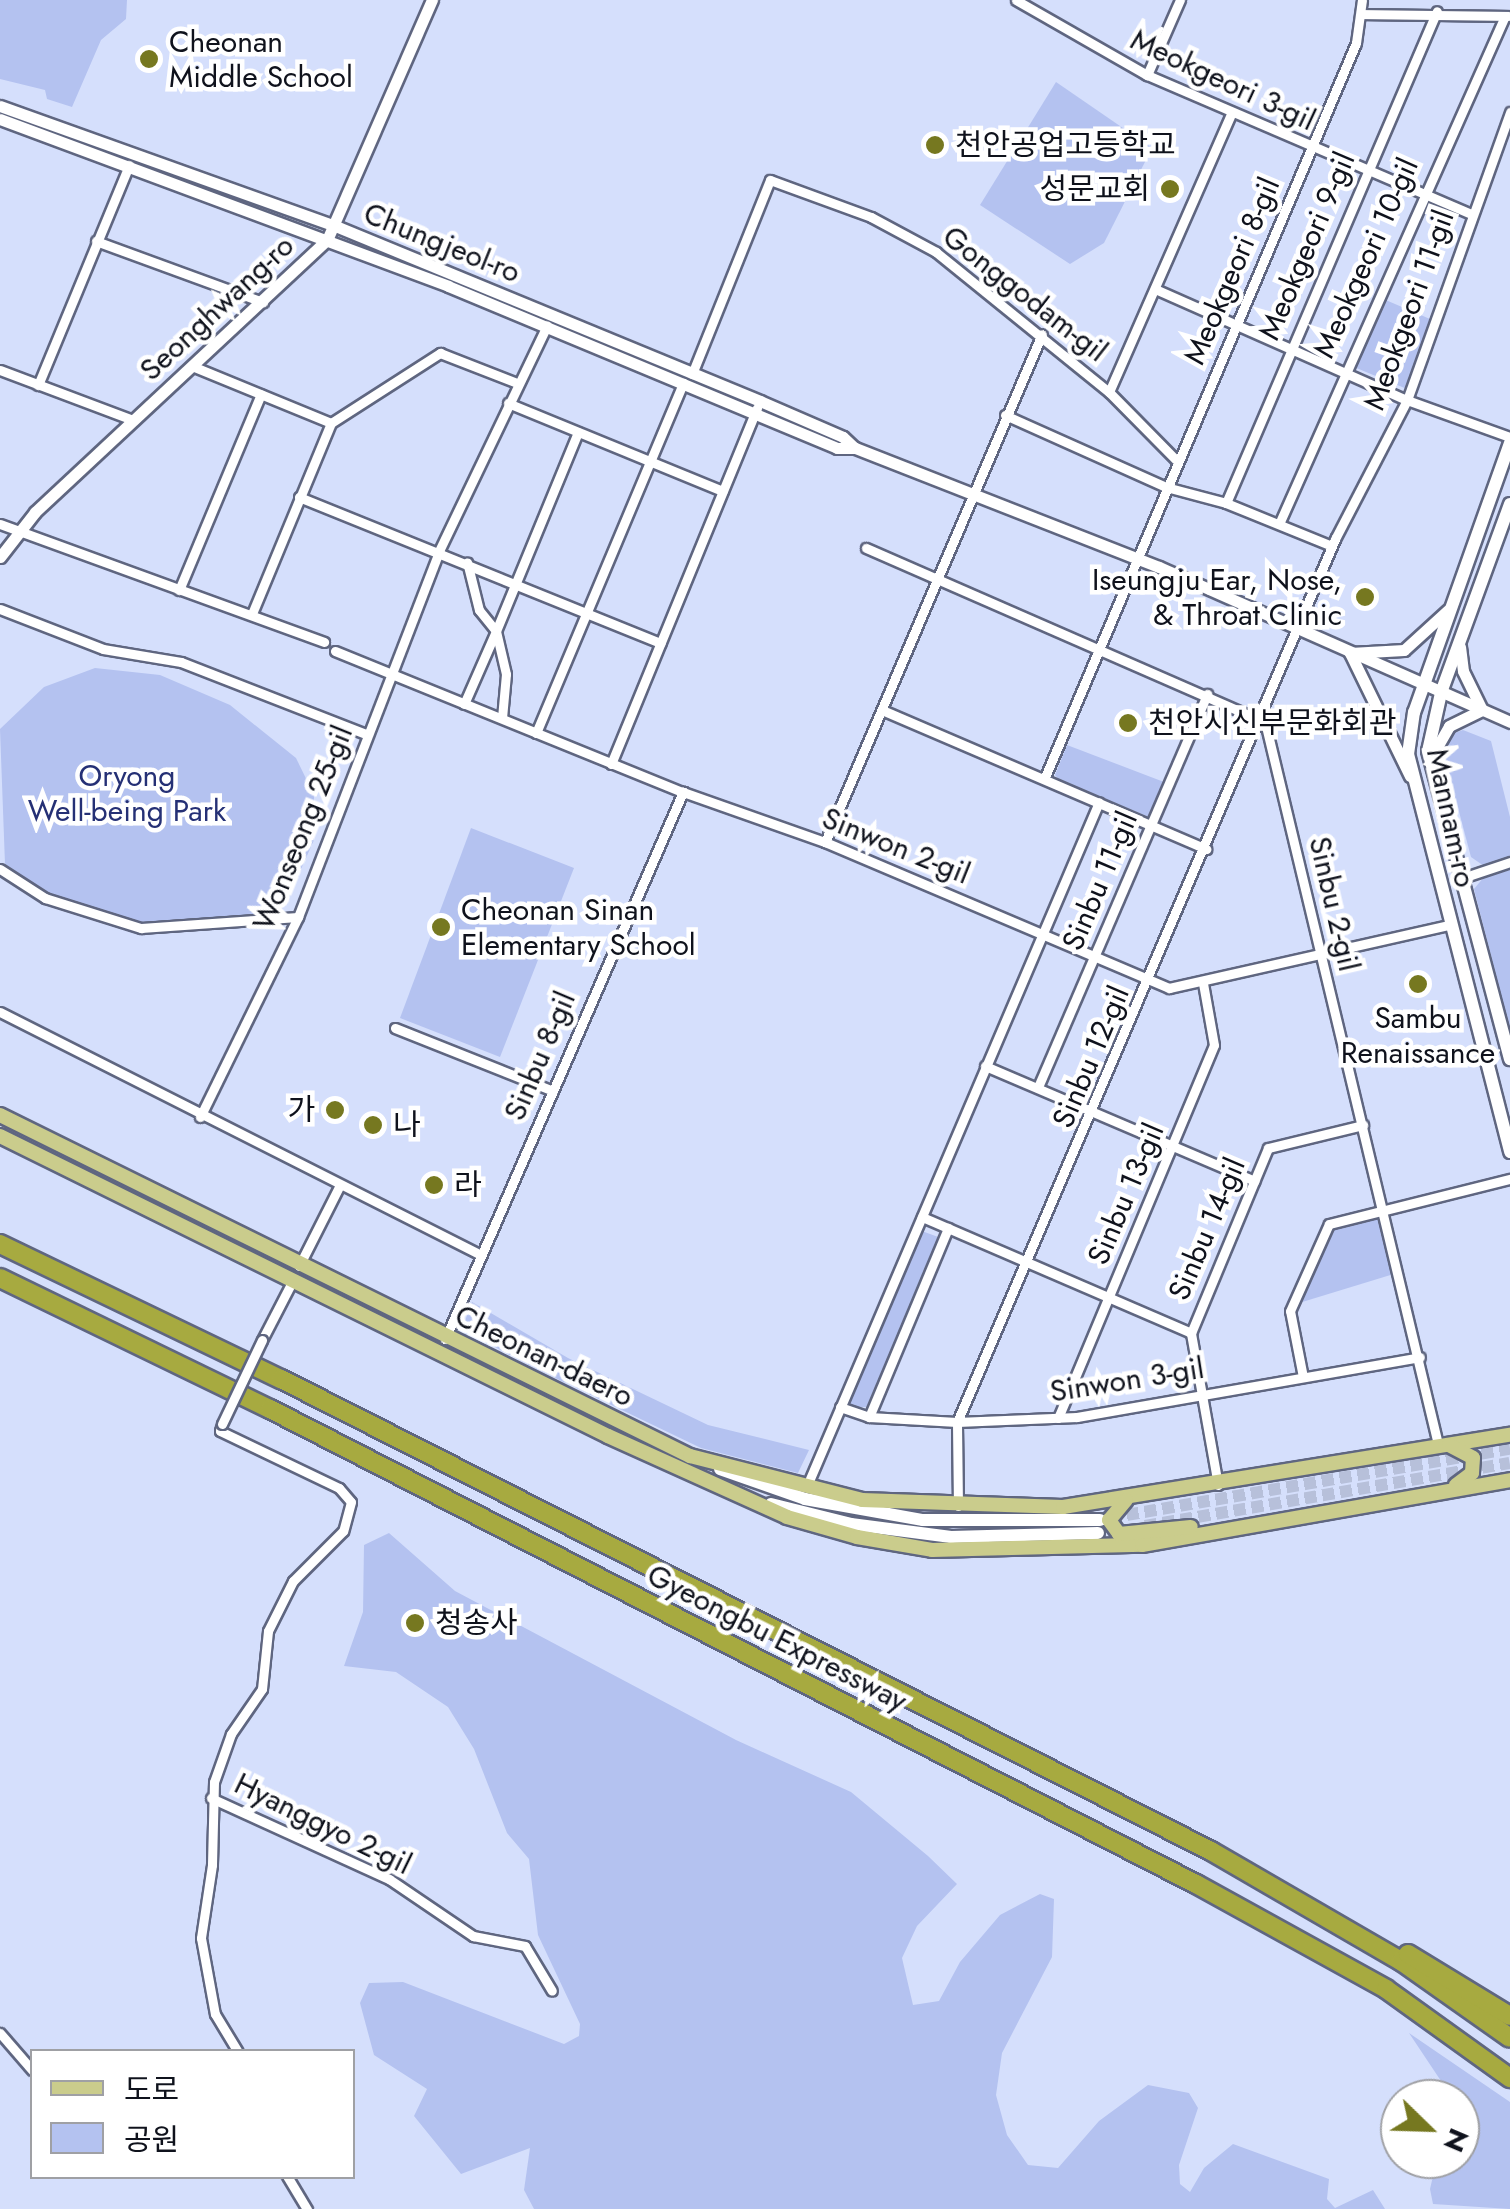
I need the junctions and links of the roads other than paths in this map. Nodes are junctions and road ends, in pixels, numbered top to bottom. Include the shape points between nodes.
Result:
1 (432, 0) edge
2 (1016, 0) edge
3 (1180, 0) edge
4 (1362, 0) edge
5 (1437, 11) junction
6 (1361, 14) junction
7 (1507, 16) edge
8 (1147, 76) junction
9 (0, 106) edge
10 (1510, 112) edge
11 (1231, 114) junction
12 (0, 119) edge
13 (1312, 149) junction
14 (129, 165) junction
15 (1368, 168) junction
16 (1422, 192) junction
17 (1471, 214) junction
18 (332, 225) junction
19 (327, 240) junction
20 (96, 241) junction
21 (1155, 289) junction
22 (264, 302) junction
23 (547, 326) junction
24 (1238, 327) junction
25 (1042, 334) junction
26 (1290, 350) junction
27 (192, 366) junction
28 (0, 370) edge
29 (1342, 372) junction
30 (687, 378) junction
31 (517, 383) junction
32 (38, 384) junction
33 (1109, 392) junction
34 (262, 394) junction
35 (1408, 400) junction
36 (508, 402) junction
37 (757, 407) junction
38 (1005, 415) junction
39 (133, 420) junction
40 (331, 423) junction
41 (578, 432) junction
42 (1510, 440) edge
43 (650, 460) junction
44 (1176, 460) junction
45 (1166, 487) junction
46 (724, 491) junction
47 (970, 495) junction
48 (299, 496) junction
49 (1226, 502) junction
50 (1510, 504) edge
51 (0, 524) edge
52 (1279, 524) junction
53 (19, 532) junction
54 (1332, 546) junction
55 (866, 548) dead end
56 (439, 551) junction
57 (0, 557) edge
58 (1138, 560) junction
59 (468, 562) junction
60 (938, 577) junction
61 (515, 583) junction
62 (179, 590) junction
63 (1454, 603) junction
64 (1471, 609) junction
65 (0, 610) edge
66 (588, 613) junction
67 (252, 614) junction
68 (1297, 629) junction
69 (496, 631) junction
70 (1462, 634) junction
71 (324, 642) dead end
72 (661, 643) junction
73 (1099, 650) junction
74 (334, 651) dead end
75 (1350, 653) junction
76 (392, 675) junction
77 (1424, 686) junction
78 (1441, 693) junction
79 (1207, 694) junction
80 (464, 704) junction
81 (882, 710) junction
82 (1482, 710) junction
83 (502, 718) junction
84 (1259, 719) junction
85 (1510, 722) edge
86 (536, 733) junction
87 (366, 734) junction
88 (1428, 751) junction
89 (1408, 754) junction
90 (611, 764) junction
91 (1431, 768) junction
92 (1046, 778) junction
93 (1411, 778) junction
94 (683, 792) junction
95 (1099, 802) junction
96 (1150, 825) junction
97 (824, 842) junction
98 (1206, 849) junction
99 (1510, 862) edge
100 (0, 869) edge
101 (1462, 878) junction
102 (298, 917) junction
103 (1448, 925) junction
104 (1040, 933) junction
105 (1320, 956) junction
106 (1095, 957) junction
107 (1150, 981) junction
108 (1202, 984) junction
109 (0, 1012) edge
110 (395, 1028) dead end
111 (1510, 1055) edge
112 (985, 1066) junction
113 (1038, 1088) junction
114 (552, 1091) junction
115 (1094, 1112) junction
116 (0, 1114) edge
117 (200, 1117) junction
118 (1363, 1124) junction
119 (0, 1136) edge
120 (1174, 1146) junction
121 (1510, 1152) edge
122 (1510, 1179) edge
123 (1255, 1182) junction
124 (340, 1184) junction
125 (1384, 1208) junction
126 (922, 1217) junction
127 (948, 1228) junction
128 (0, 1244) edge
129 (481, 1255) junction
130 (1029, 1262) junction
131 (300, 1266) junction
132 (0, 1278) edge
133 (292, 1282) junction
134 (1110, 1298) junction
135 (1191, 1333) junction
136 (445, 1339) junction
137 (1420, 1357) junction
138 (1302, 1377) junction
139 (1202, 1394) junction
140 (840, 1407) junction
141 (869, 1417) junction
142 (1058, 1418) junction
143 (957, 1422) junction
144 (1510, 1435) edge
145 (1438, 1444) junction
146 (690, 1456) junction
147 (1510, 1478) edge
148 (809, 1482) junction
149 (1218, 1485) junction
150 (717, 1486) junction
151 (1451, 1488) junction
152 (1126, 1500) junction
153 (958, 1507) junction
154 (1282, 1519) junction
155 (211, 1798) junction
156 (1211, 1851) junction
157 (552, 1992) dead end
158 (1510, 2016) edge
159 (0, 2033) edge
160 (1510, 2038) edge
161 (236, 2049) edge
162 (30, 2068) edge
163 (1510, 2078) edge
164 (289, 2179) edge
165 (307, 2209) edge

1 - 18 street, Seonghwang-ro
2 - 8 street, Meokgeori 3-gil
3 - 8 street
4 - 6 street, Meokgeori 8-gil
5 - 6 street
5 - 7 street
5 - 15 street, Meokgeori 9-gil
6 - 13 street, Meokgeori 8-gil
7 - 16 street, Meokgeori 10-gil
8 - 11 street, Meokgeori 3-gil
9 - 18 street, Chungjeol-ro
10 - 17 street, Meokgeori 11-gil
11 - 13 street, Meokgeori 3-gil
11 - 21 street
12 - 14 street, Chungjeol-ro
13 - 15 street, Meokgeori 3-gil
13 - 24 street, Meokgeori 8-gil
14 - 19 street, Chungjeol-ro
14 - 20 street
15 - 16 street, Meokgeori 3-gil
15 - 26 street, Meokgeori 9-gil
16 - 17 street, Meokgeori 3-gil
16 - 29 street, Meokgeori 10-gil
17 - 35 street, Meokgeori 11-gil
18 - 19 street, Seonghwang-ro
18 - 30 street, Chungjeol-ro
19 - 22 street, Seonghwang-ro
19 - 23 street, Chungjeol-ro
20 - 22 street
20 - 32 street
21 - 24 street
21 - 33 street
22 - 27 street, Seonghwang-ro
23 - 30 street, Chungjeol-ro
23 - 31 street, Wonseong 25-gil
24 - 26 street
24 - 44 street, Meokgeori 8-gil
25 - 30 street, Gonggodam-gil via 936,252 871,217 770,180
25 - 33 street, Gonggodam-gil
25 - 38 street
26 - 29 street
26 - 49 street, Meokgeori 9-gil
27 - 34 street
27 - 39 street, Seonghwang-ro
28 - 32 street
29 - 35 street
29 - 52 street, Meokgeori 10-gil
30 - 37 street, Chungjeol-ro
30 - 43 street
31 - 36 street, Wonseong 25-gil
31 - 40 street via 440,353
32 - 39 street
33 - 44 street, Gonggodam-gil
34 - 40 street
34 - 62 street
35 - 42 street
35 - 54 street, Meokgeori 11-gil
36 - 41 street
36 - 56 street, Wonseong 25-gil
37 - 46 street
37 - 47 street, Chungjeol-ro via 837,448 855,448
38 - 45 street
38 - 47 street
39 - 53 street, Seonghwang-ro
40 - 48 street
41 - 43 street
41 - 61 street
42 - 63 main road, Mannam-ro
43 - 46 street
43 - 66 street
44 - 45 street, Meokgeori 8-gil
45 - 49 street
45 - 58 street, Meokgeori 8-gil
46 - 72 street
47 - 58 street, Chungjeol-ro
47 - 60 street
48 - 56 street
48 - 67 street
49 - 52 street
50 - 64 main road, Mannam-ro
51 - 53 street
52 - 54 street
53 - 57 street, Seonghwang-ro
53 - 62 street
54 - 68 street, Meokgeori 11-gil
55 - 60 street
56 - 59 street
56 - 76 street, Wonseong 25-gil
58 - 68 street, Chungjeol-ro
58 - 73 street, Meokgeori 8-gil
59 - 61 street
59 - 69 street via 479,610
60 - 73 street
60 - 81 street
61 - 66 street
61 - 69 street
62 - 67 street
63 - 64 main road via 1460,612
63 - 75 street via 1404,650
63 - 77 main road, Mannam-ro
64 - 70 main road, Mannam-ro
65 - 87 street via 103,649 181,662
66 - 72 street
66 - 86 street
67 - 71 street
68 - 75 street, Chungjeol-ro
68 - 84 street, Sinbu 12-gil
69 - 80 street
69 - 83 street via 506,674
70 - 78 main road, Mannam-ro
70 - 82 street via 1462,672
72 - 90 street
73 - 79 street
73 - 92 street, Meokgeori 8-gil
74 - 76 street, Sinwon 2-gil
75 - 77 street, Chungjeol-ro
75 - 93 street
76 - 80 street, Sinwon 2-gil
76 - 87 street, Wonseong 25-gil
77 - 78 street, Chungjeol-ro
77 - 89 main road, Mannam-ro
78 - 82 street, Chungjeol-ro
78 - 88 main road, Mannam-ro
79 - 84 street
79 - 96 street, Sinbu 11-gil
80 - 83 street, Sinwon 2-gil
81 - 92 street
81 - 97 street
82 - 85 street, Chungjeol-ro
82 - 91 street via 1440,736
83 - 86 street, Sinwon 2-gil
84 - 98 street, Sinbu 12-gil
84 - 105 street, Sinbu 2-gil via 1265,722
86 - 90 street, Sinwon 2-gil
87 - 102 street, Wonseong 25-gil
88 - 89 main road via 1414,743
88 - 91 main road, Mannam-ro
89 - 93 main road, Mannam-ro
90 - 94 street, Sinwon 2-gil
91 - 101 main road, Mannam-ro
92 - 95 street
93 - 103 main road, Mannam-ro
94 - 97 street, Sinwon 2-gil
94 - 114 street, Sinbu 8-gil
95 - 96 street
95 - 104 street
96 - 98 street
96 - 106 street, Sinbu 11-gil
97 - 104 street, Sinwon 2-gil
98 - 107 street, Sinbu 12-gil
99 - 101 street
100 - 102 street via 44,898 141,928
101 - 111 main road, Mannam-ro
102 - 117 street, Wonseong 25-gil
103 - 105 street, Sinwon 2-gil
103 - 121 main road, Mannam-ro
104 - 106 street, Sinwon 2-gil
104 - 112 street
105 - 108 street, Sinwon 2-gil
105 - 118 street, Sinbu 2-gil
106 - 107 street, Sinwon 2-gil
106 - 113 street, Sinbu 11-gil
107 - 108 street, Sinwon 2-gil via 1169,988
107 - 115 street, Sinbu 12-gil
108 - 120 street, Sinbu 13-gil via 1214,1045
109 - 117 street
110 - 114 street
112 - 113 street
112 - 126 street
113 - 115 street
114 - 129 street, Sinbu 8-gil
115 - 120 street
115 - 130 street, Sinbu 12-gil
116 - 131 main road, Cheonan-daero
117 - 124 street
118 - 123 street, Sinbu 14-gil via 1268,1148
118 - 125 street, Sinbu 2-gil
119 - 133 main road, Cheonan-daero
120 - 123 street
120 - 134 street, Sinbu 13-gil
122 - 125 street
123 - 135 street, Sinbu 14-gil
124 - 129 street
124 - 131 street
125 - 137 street, Sinbu 2-gil
125 - 138 street via 1329,1224 1290,1311
126 - 127 street
126 - 140 street
127 - 130 street
127 - 141 street
128 - 156 highway, Gyeongbu Expressway via 298,1387
129 - 136 street, Sinbu 8-gil
130 - 134 street
130 - 143 street, Sinbu 12-gil
131 - 136 main road, Cheonan-daero
132 - 163 highway, Gyeongbu Expressway via 270,1409 1196,1884 1386,1989
133 - 150 main road, Cheonan-daero
133 - 155 street, bridge via 220,1431 340,1488 351,1502 343,1532 293,1581 268,1631 262,1689 226,1746
134 - 135 street
134 - 142 street, Sinbu 13-gil
135 - 139 street, Sinbu 14-gil
136 - 146 main road, Cheonan-daero
137 - 138 street, Sinwon 3-gil
137 - 145 street, Sinbu 2-gil
138 - 139 street, Sinwon 3-gil
139 - 142 street, Sinwon 3-gil
139 - 149 street, Sinbu 14-gil
140 - 141 street, Sinwon 3-gil
140 - 148 street
141 - 143 street, Sinwon 3-gil
142 - 143 street, Sinwon 3-gil
143 - 153 street, Sinbu 12-gil
144 - 145 main road
145 - 149 main road
145 - 151 main road via 1473,1458 1472,1473
146 - 148 main road
146 - 150 main road, Cheonan-daero via 763,1487 872,1513 1099,1526 990,1539 911,1533 786,1509
147 - 151 main road
148 - 153 main road via 862,1500
149 - 152 main road
150 - 154 main road via 815,1527 932,1550 1126,1546
151 - 154 main road
152 - 153 main road
152 - 154 main road via 1109,1520 1118,1534
155 - 157 street, Hyanggyo 2-gil via 389,1879 473,1936 525,1946
155 - 161 street via 212,1865 201,1938 215,2014
156 - 158 highway via 1451,1977
156 - 160 highway, Gyeongbu Expressway via 1401,1961
159 - 162 street
164 - 165 street

